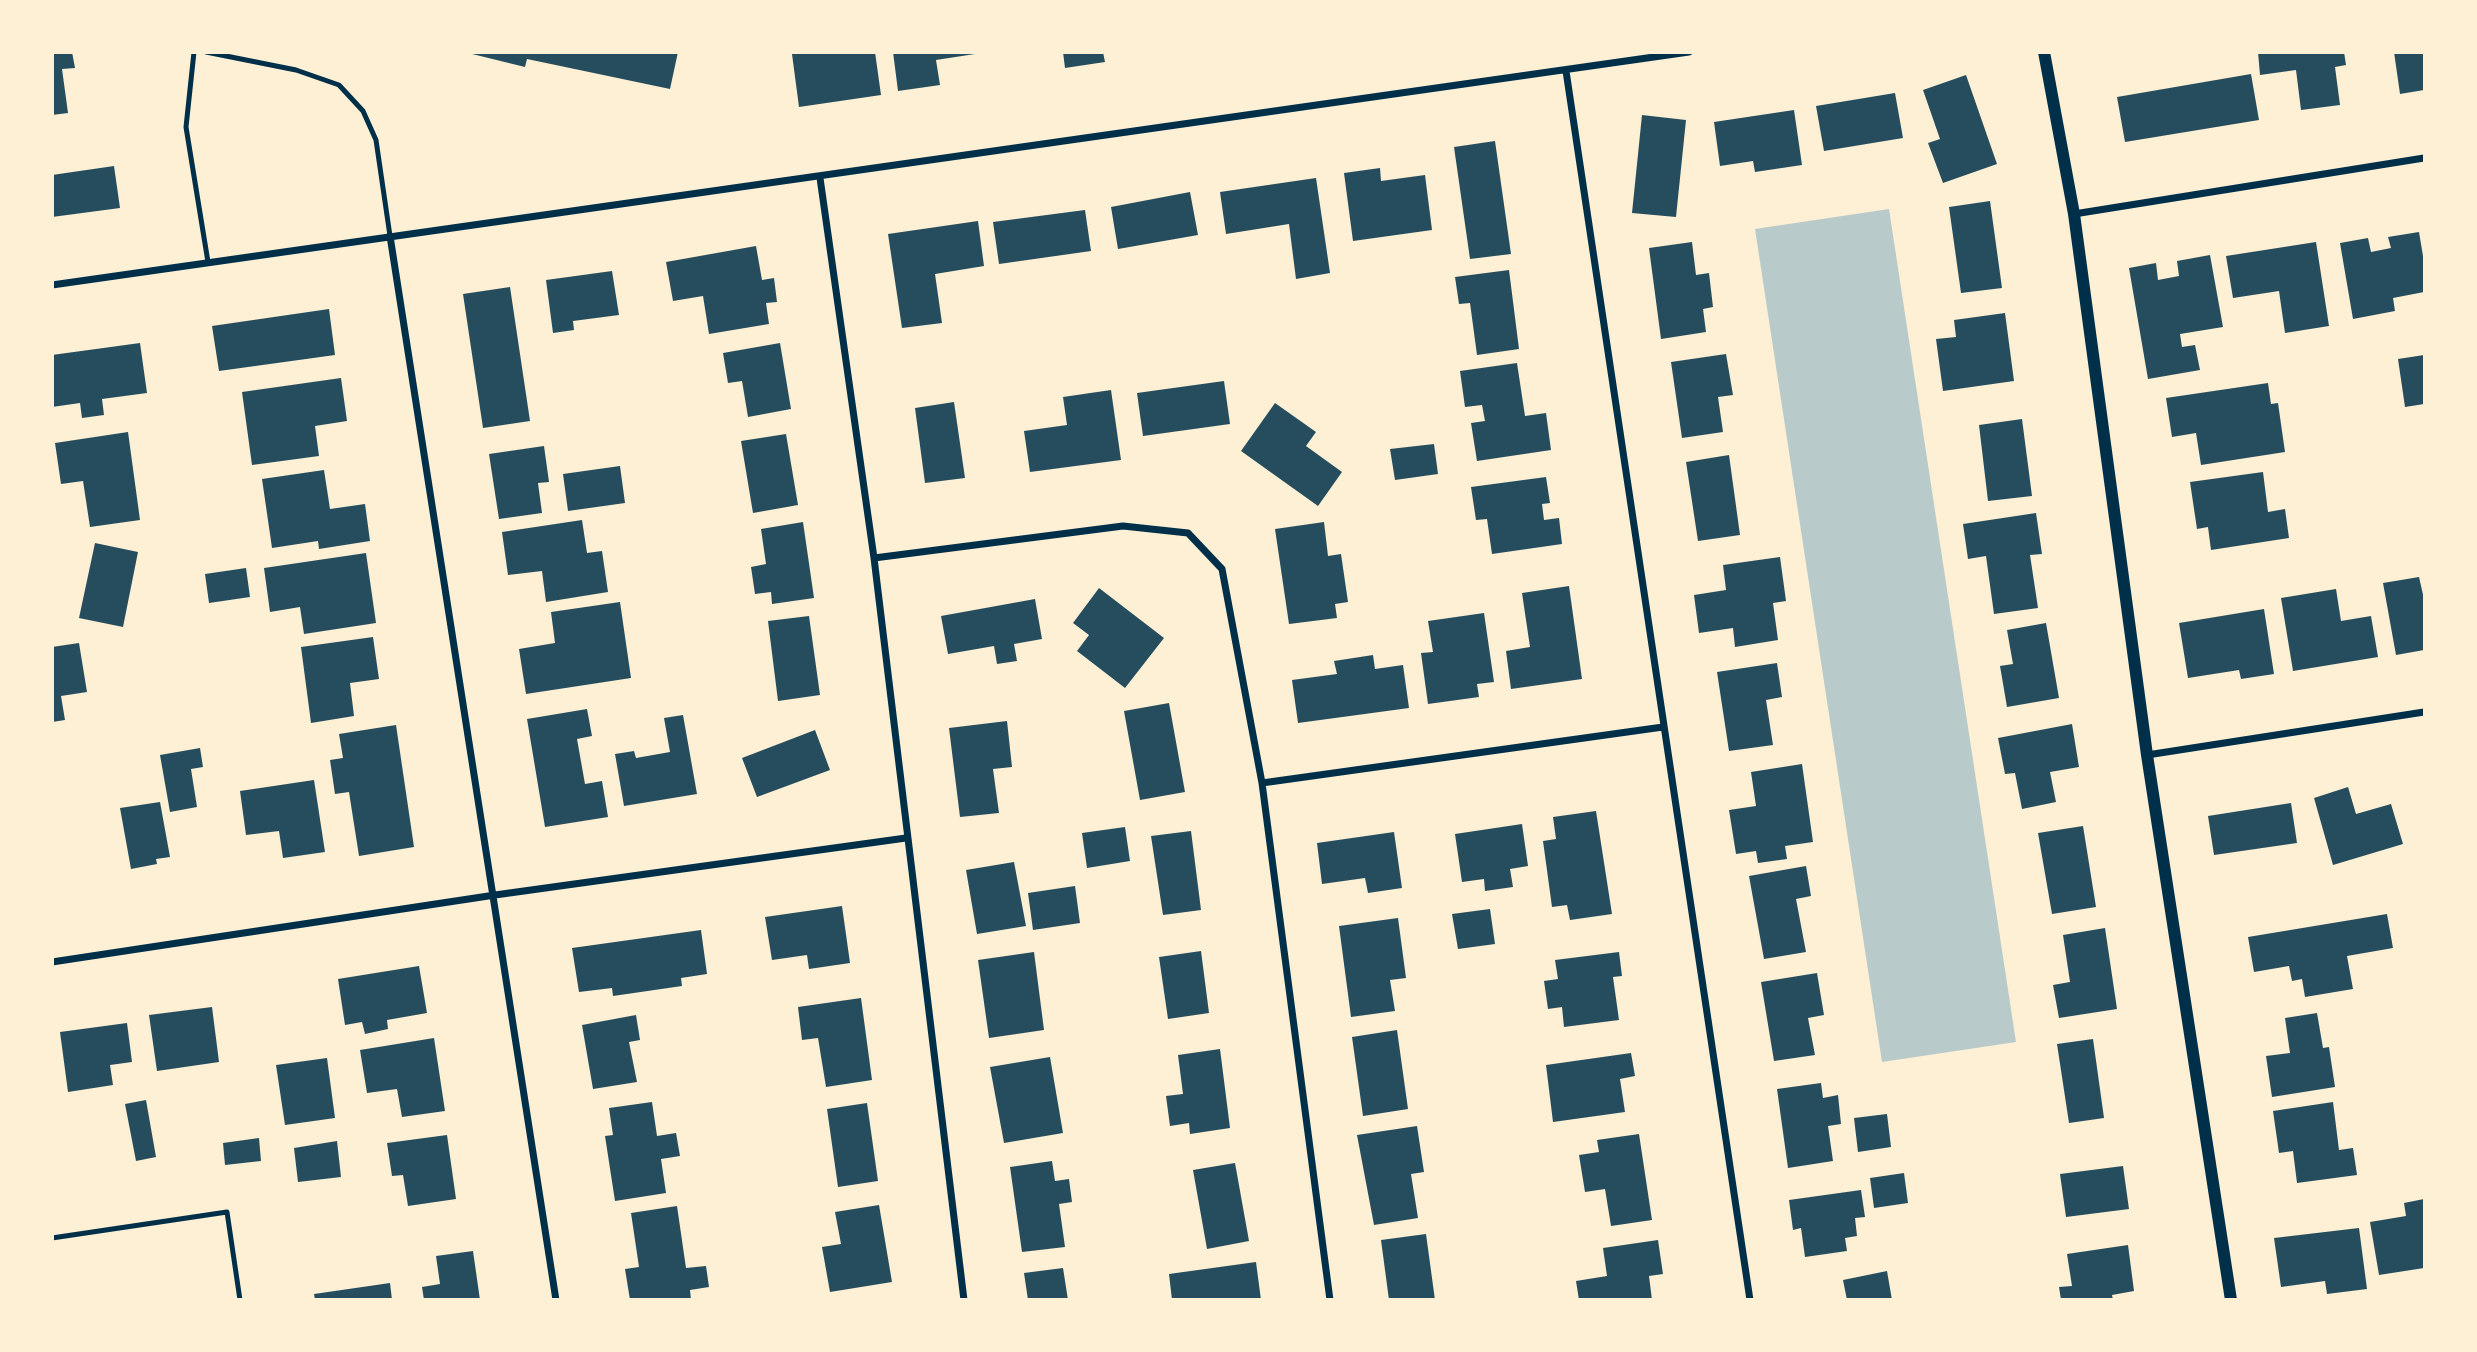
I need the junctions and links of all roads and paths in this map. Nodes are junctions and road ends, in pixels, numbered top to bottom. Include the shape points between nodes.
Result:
1 (194, 52) edge
2 (206, 52) edge
3 (1689, 52) edge
4 (2044, 52) edge
5 (1566, 71) junction
6 (2424, 158) edge
7 (820, 178) junction
8 (2074, 214) junction
9 (390, 236) junction
10 (208, 262) junction
11 (52, 285) edge
12 (874, 558) junction
13 (2424, 712) edge
14 (1663, 727) junction
15 (2147, 755) junction
16 (1262, 783) junction
17 (906, 838) junction
18 (495, 895) junction
19 (52, 962) edge
20 (52, 1238) edge
21 (240, 1300) edge
22 (556, 1300) edge
23 (964, 1300) edge
24 (1330, 1300) edge
25 (1750, 1300) edge
26 (2231, 1300) edge

1 - 10 lane via 186,127
2 - 9 lane via 296,70 339,85 363,111 376,140
3 - 5 street
4 - 8 street
5 - 7 street
5 - 14 street
6 - 8 street
7 - 9 street
7 - 12 street
8 - 15 street
9 - 10 street
9 - 18 street
10 - 11 street
12 - 16 street via 1124,526 1188,533 1222,569
12 - 17 street
13 - 15 street
14 - 16 street
14 - 25 street
15 - 26 street
16 - 24 street
17 - 18 street
17 - 23 street
18 - 19 street
18 - 22 street
20 - 21 lane via 227,1212

